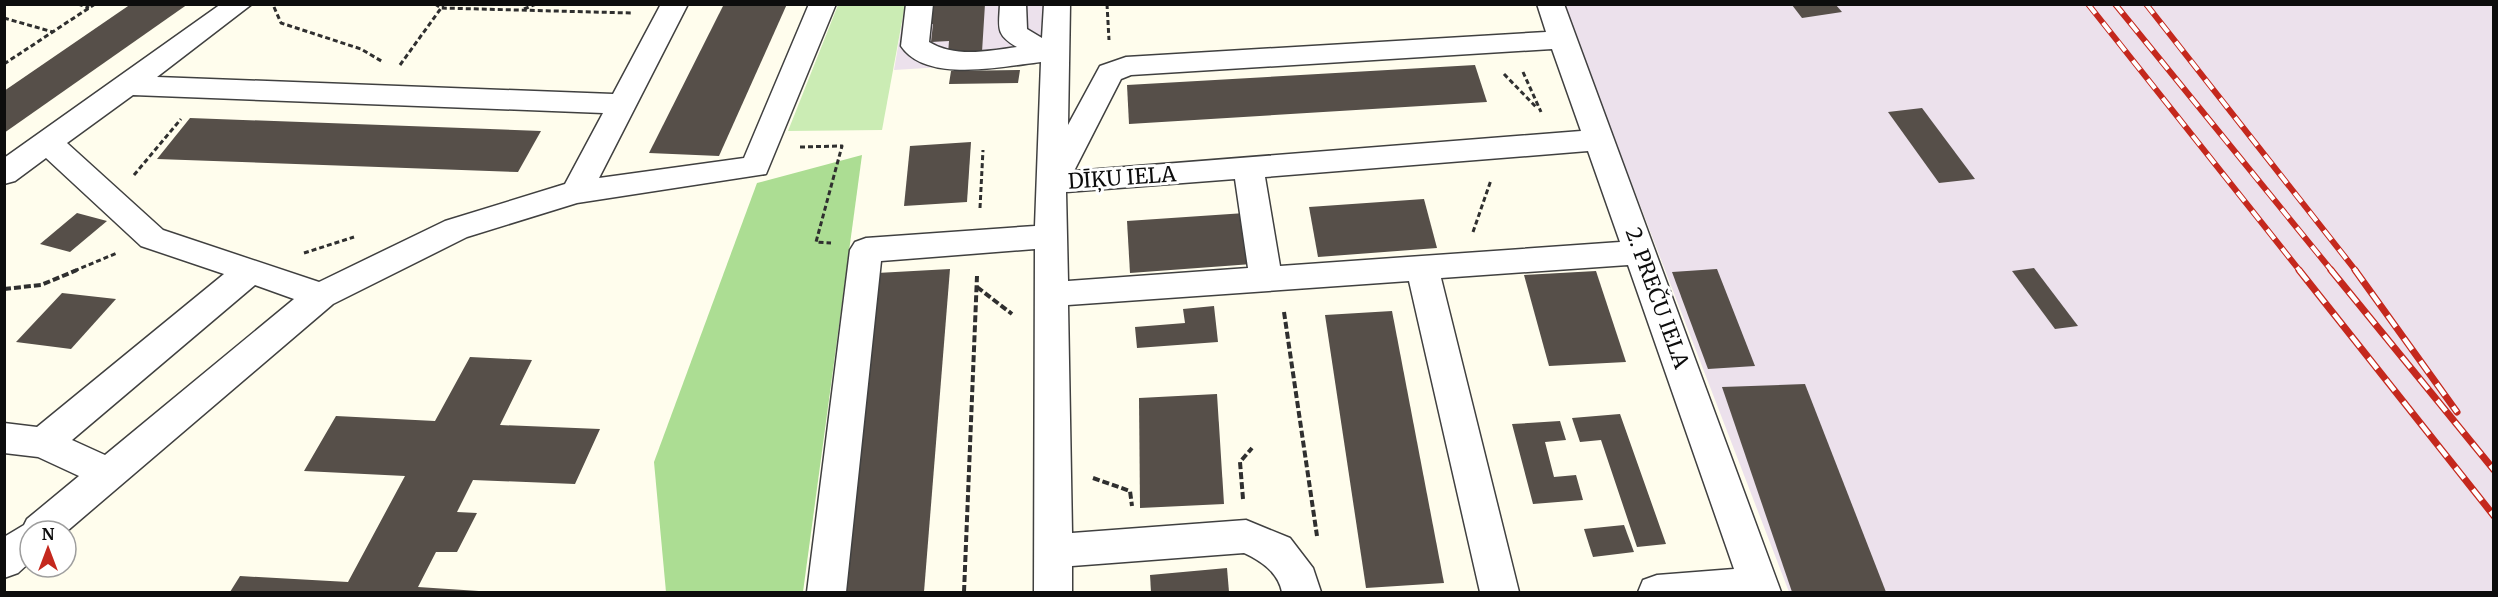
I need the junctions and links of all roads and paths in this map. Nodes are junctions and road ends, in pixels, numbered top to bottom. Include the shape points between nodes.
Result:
1 (78, 4) edge
2 (95, 4) edge
3 (239, 4) edge
4 (274, 4) edge
5 (435, 4) edge
6 (536, 4) edge
7 (823, 4) edge
8 (920, 4) edge
9 (1013, 4) edge
10 (1057, 4) edge
11 (1550, 4) edge
12 (442, 6) edge
13 (90, 8) junction
14 (672, 9) edge
15 (520, 10) junction
16 (4, 18) edge
17 (53, 32) junction
18 (1563, 40) junction
19 (1511, 43) junction
20 (1477, 46) junction
21 (1050, 56) junction
22 (4, 64) edge
23 (127, 85) junction
24 (386, 85) junction
25 (207, 88) junction
26 (622, 104) junction
27 (1539, 110) junction
28 (1585, 141) junction
29 (48, 143) junction
30 (842, 146) dead end
31 (1500, 148) junction
32 (983, 150) dead end
33 (1249, 169) junction
34 (4, 174) edge
35 (1051, 183) junction
36 (576, 192) junction
37 (113, 201) junction
38 (362, 235) dead end
39 (1052, 236) junction
40 (152, 238) junction
41 (816, 242) dead end
42 (979, 242) junction
43 (1641, 252) junction
44 (1467, 265) junction
45 (1422, 268) junction
46 (251, 270) junction
47 (1272, 279) junction
48 (4, 289) edge
49 (1052, 294) junction
50 (321, 295) junction
51 (4, 438) edge
52 (43, 443) junction
53 (1252, 448) dead end
54 (108, 473) junction
55 (54, 519) edge
56 (1246, 536) junction
57 (1318, 546) dead end
58 (18, 549) edge
59 (1053, 551) junction
60 (4, 561) edge
61 (1761, 588) edge
62 (826, 592) edge
63 (964, 592) edge
64 (1053, 592) edge
65 (1301, 592) edge
66 (1500, 592) edge
67 (1657, 592) edge

1 - 13 path
2 - 13 path
3 - 23 street
4 - 24 path via 281,23 361,49 383,62
5 - 12 path
6 - 15 path
7 - 36 street via 755,167
8 - 21 street via 915,46 928,56 948,62
9 - 21 street via 1013,33
10 - 21 street
11 - 18 street, 2. PREČU IELA
12 - 15 path
12 - 24 path
13 - 17 path
14 - 15 path
14 - 26 street
16 - 17 path
17 - 22 path
18 - 19 street
18 - 28 street, 2. PREČU IELA
19 - 20 street
19 - 27 path
20 - 27 path
20 - 35 street via 1126,66 1110,73
21 - 35 street
23 - 25 street
23 - 29 street
24 - 25 street
24 - 26 street
25 - 37 path
26 - 36 street
27 - 28 path
28 - 31 street, DĪĶU IELA
28 - 43 street, 2. PREČU IELA
29 - 34 street
29 - 37 street
30 - 41 path
31 - 33 street, DĪĶU IELA
31 - 44 path via 1486,196 1477,208
32 - 42 path
33 - 35 street, DĪĶU IELA
33 - 47 street
35 - 39 street, DĪĶU IELA
36 - 50 street via 456,229
37 - 40 street
38 - 46 path
39 - 42 street
39 - 49 street, DĪĶU IELA
40 - 46 street
40 - 48 path via 41,285
42 - 62 street via 866,250
42 - 63 path
43 - 44 street
43 - 61 street, 2. PREČU IELA
44 - 45 street
45 - 47 street
45 - 66 street
46 - 50 street
46 - 52 street
47 - 49 street
47 - 57 path
49 - 59 street, DĪĶU IELA
50 - 54 street
51 - 52 street
52 - 54 street
53 - 56 path via 1240,462
54 - 55 street
56 - 59 street
56 - 65 street via 1277,550 1299,580
58 - 60 street
59 - 64 street, DĪĶU IELA
61 - 67 street

